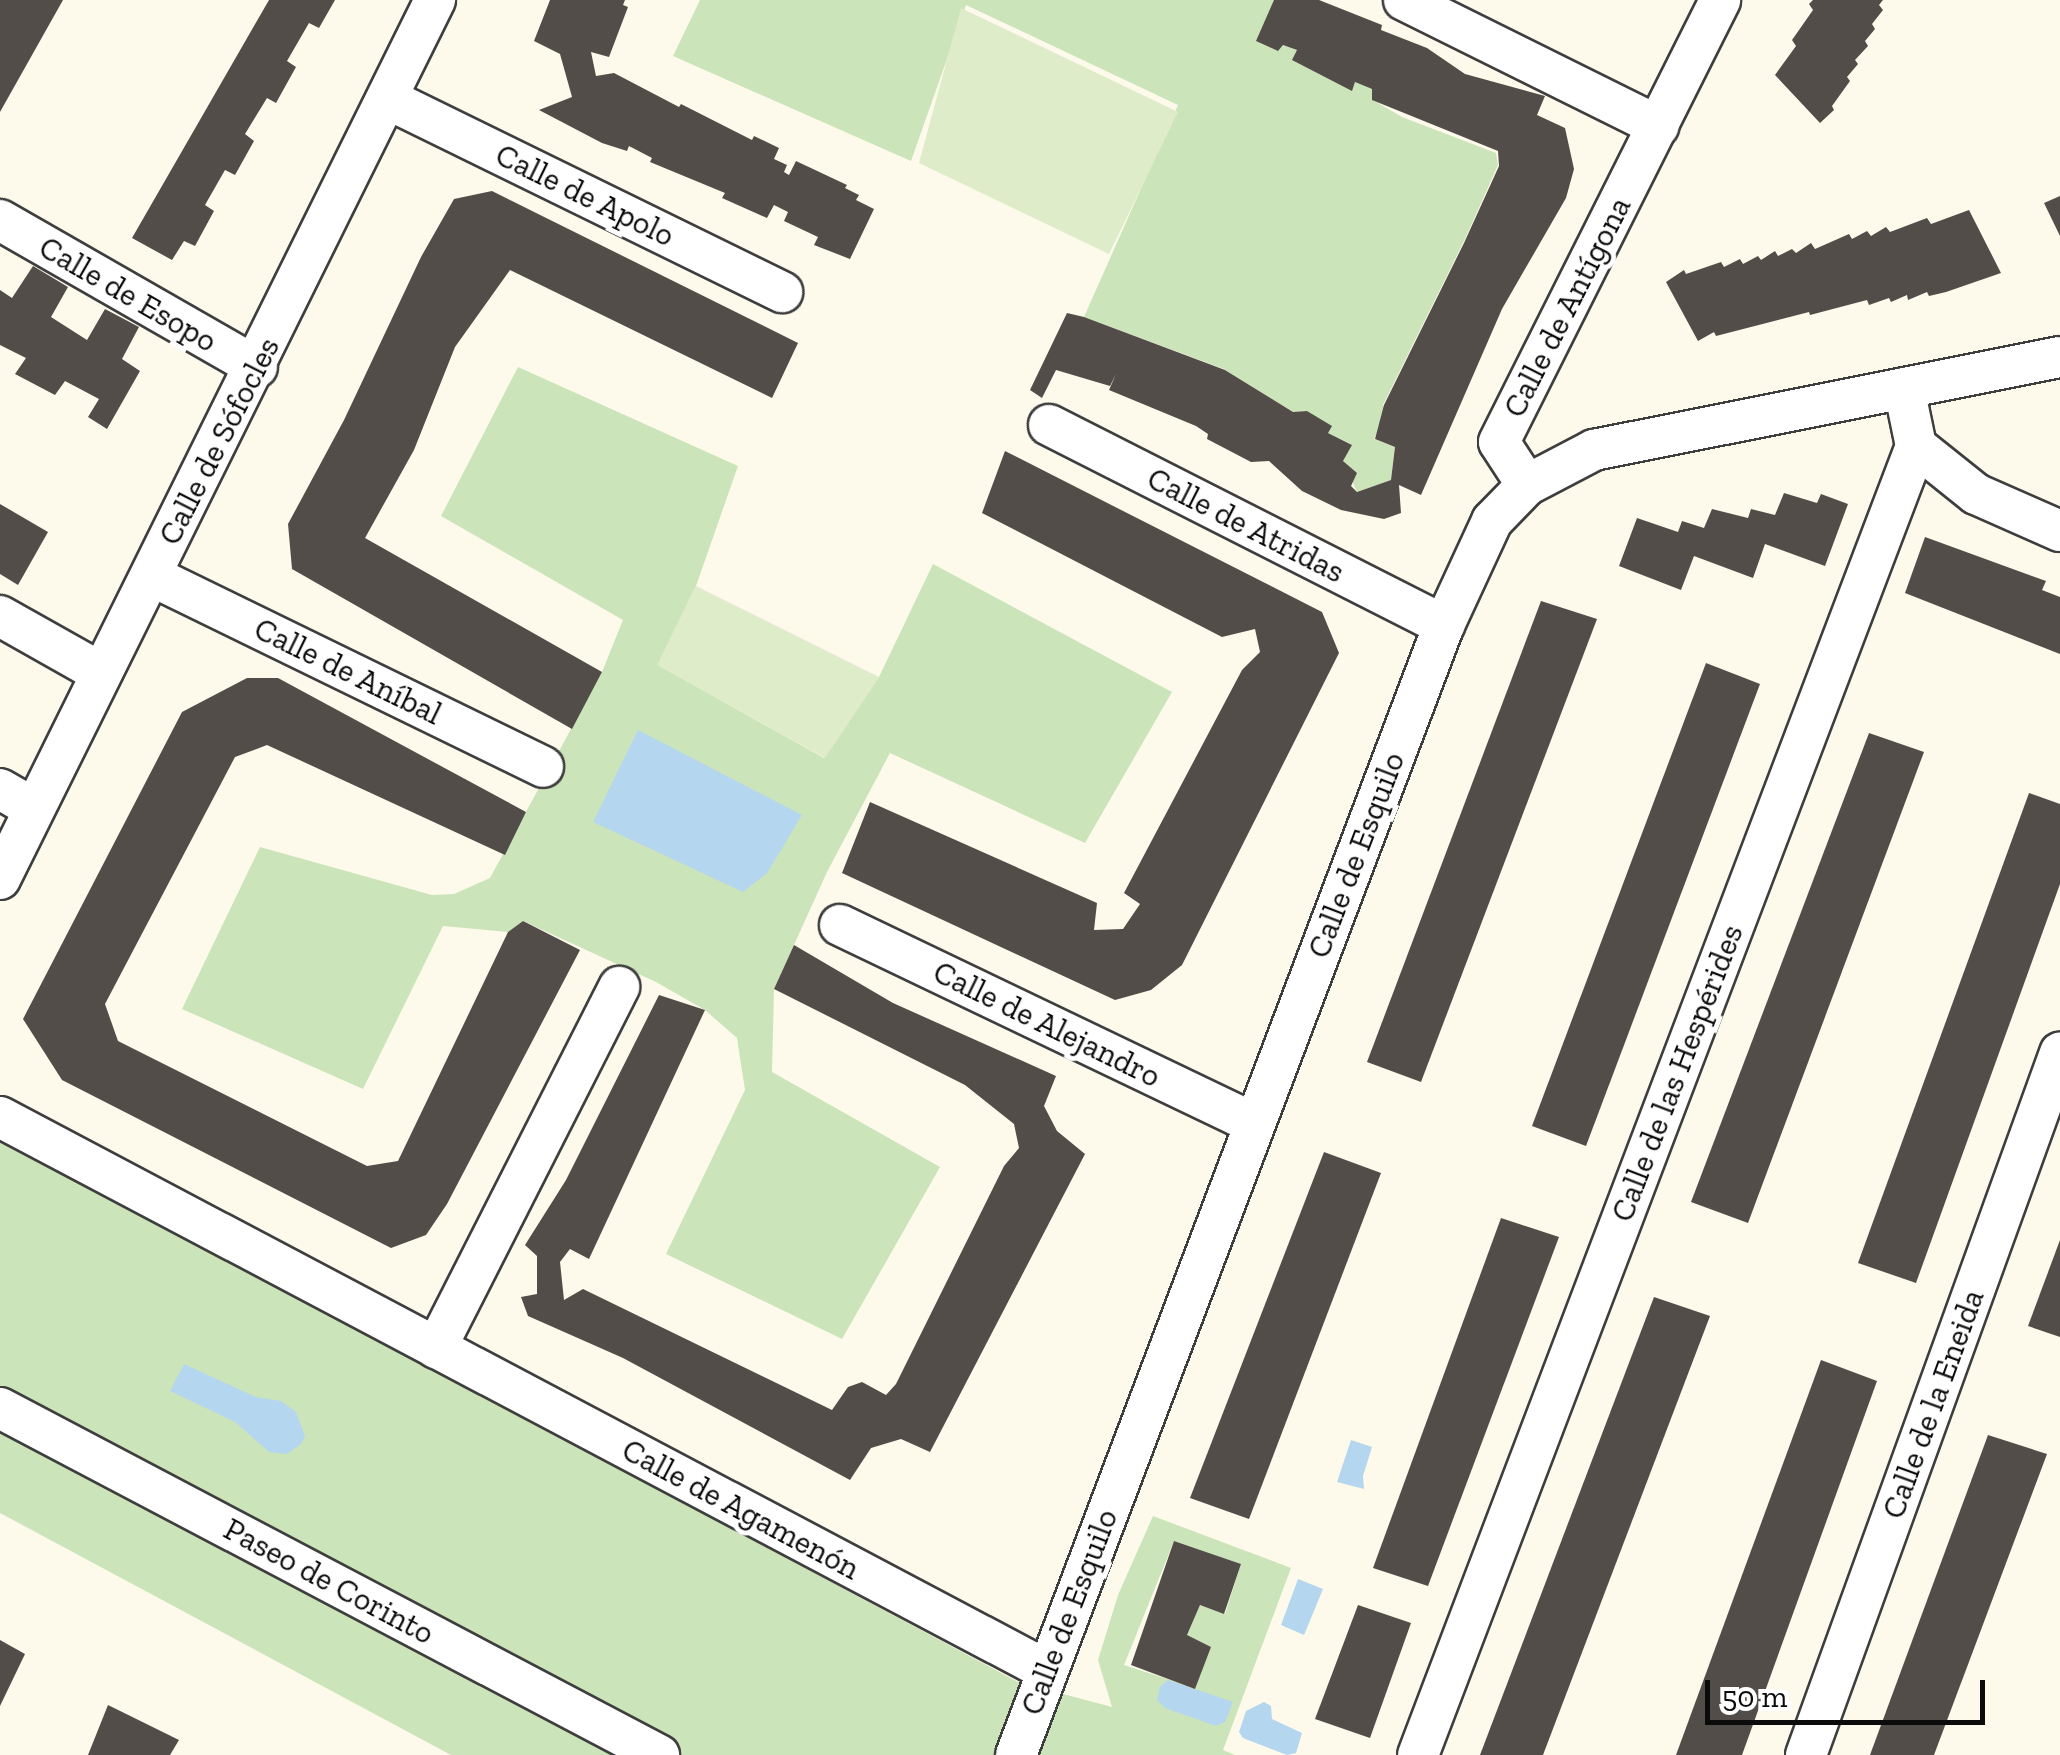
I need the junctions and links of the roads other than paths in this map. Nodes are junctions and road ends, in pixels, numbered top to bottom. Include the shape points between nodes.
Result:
1 (436, 0) edge
2 (1404, 0) edge
3 (1720, 0) edge
4 (388, 99) junction
5 (1658, 126) junction
6 (0, 220) edge
7 (782, 292) dead end
8 (2060, 358) edge
9 (257, 367) junction
10 (1904, 388) junction
11 (1049, 425) dead end
12 (1916, 446) junction
13 (1527, 485) junction
14 (2060, 532) edge
15 (152, 576) junction
16 (0, 616) edge
17 (1444, 625) junction
18 (101, 674) junction
19 (544, 767) dead end
20 (17, 799) edge
21 (0, 880) edge
22 (840, 925) dead end
23 (619, 987) dead end
24 (2060, 1053) edge
25 (0, 1118) edge
26 (1254, 1123) junction
27 (436, 1348) junction
28 (0, 1408) edge
29 (1046, 1670) junction
30 (658, 1755) edge
31 (1016, 1755) edge
32 (1418, 1755) edge
33 (1806, 1755) edge

1 - 4 street, Calle de Sófocles
2 - 5 street
3 - 5 street, Calle de Antígona
4 - 7 street, Calle de Apolo
4 - 9 street, Calle de Sófocles
5 - 13 street, Calle de Antígona via 1499,442
6 - 9 street, Calle de Esopo
8 - 10 street, Calle de Esquilo
9 - 15 street, Calle de Sófocles
10 - 12 street
10 - 13 street, Calle de Esquilo via 1594,450
11 - 17 street, Calle de Atridas
12 - 14 street via 1986,501
12 - 32 street, Calle de las Hespérides
13 - 17 street, Calle de Esquilo via 1492,521
15 - 18 street, Calle de Sófocles
15 - 19 street, Calle de Aníbal
16 - 18 street
17 - 26 street, Calle de Esquilo
18 - 20 street, Calle de Sófocles
20 - 21 street, Calle de Sófocles
22 - 26 street, Calle de Alejandro
23 - 27 street
24 - 33 street, Calle de la Eneida
25 - 27 street, Calle de Agamenón
26 - 29 street, Calle de Esquilo
27 - 29 street, Calle de Agamenón
28 - 30 street, Paseo de Corinto
29 - 31 street, Calle de Esquilo

